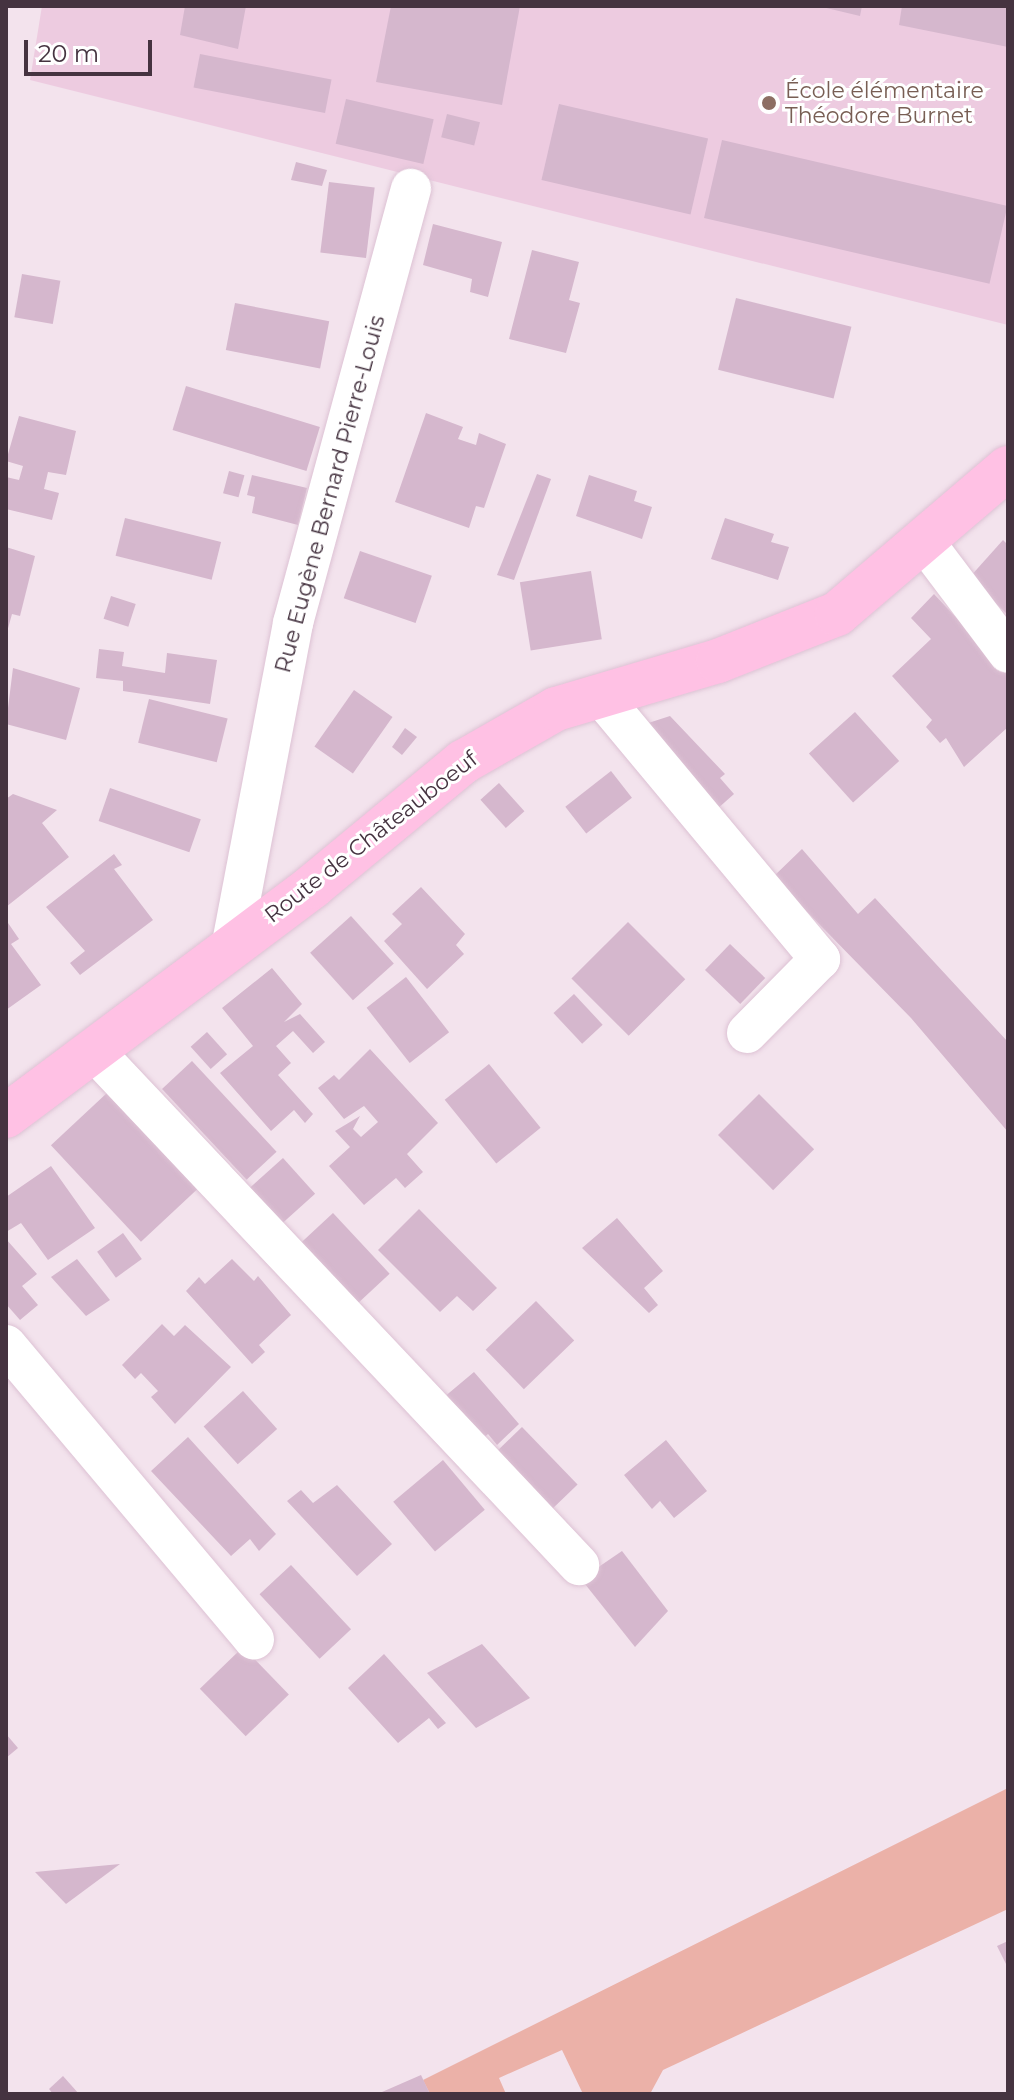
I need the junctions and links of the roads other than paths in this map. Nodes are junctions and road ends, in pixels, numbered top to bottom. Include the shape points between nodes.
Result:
1 (411, 189) dead end
2 (1008, 468) edge
3 (926, 544) junction
4 (1008, 653) edge
5 (600, 695) junction
6 (232, 943) junction
7 (747, 1033) dead end
8 (94, 1051) junction
9 (6, 1116) edge
10 (6, 1345) edge
11 (579, 1565) dead end
12 (254, 1640) dead end

1 - 6 street, Rue Eugène Bernard Pierre-Louis via 293,623
2 - 3 main road, Route de Châteauboeuf
3 - 4 street
3 - 5 main road, Route de Châteauboeuf via 837,614 718,661
5 - 6 main road, Route de Châteauboeuf via 556,709 463,762 313,886
5 - 7 street via 820,959
6 - 8 main road, Route de Châteauboeuf
8 - 9 main road, Route de Châteauboeuf
8 - 11 street
10 - 12 street

